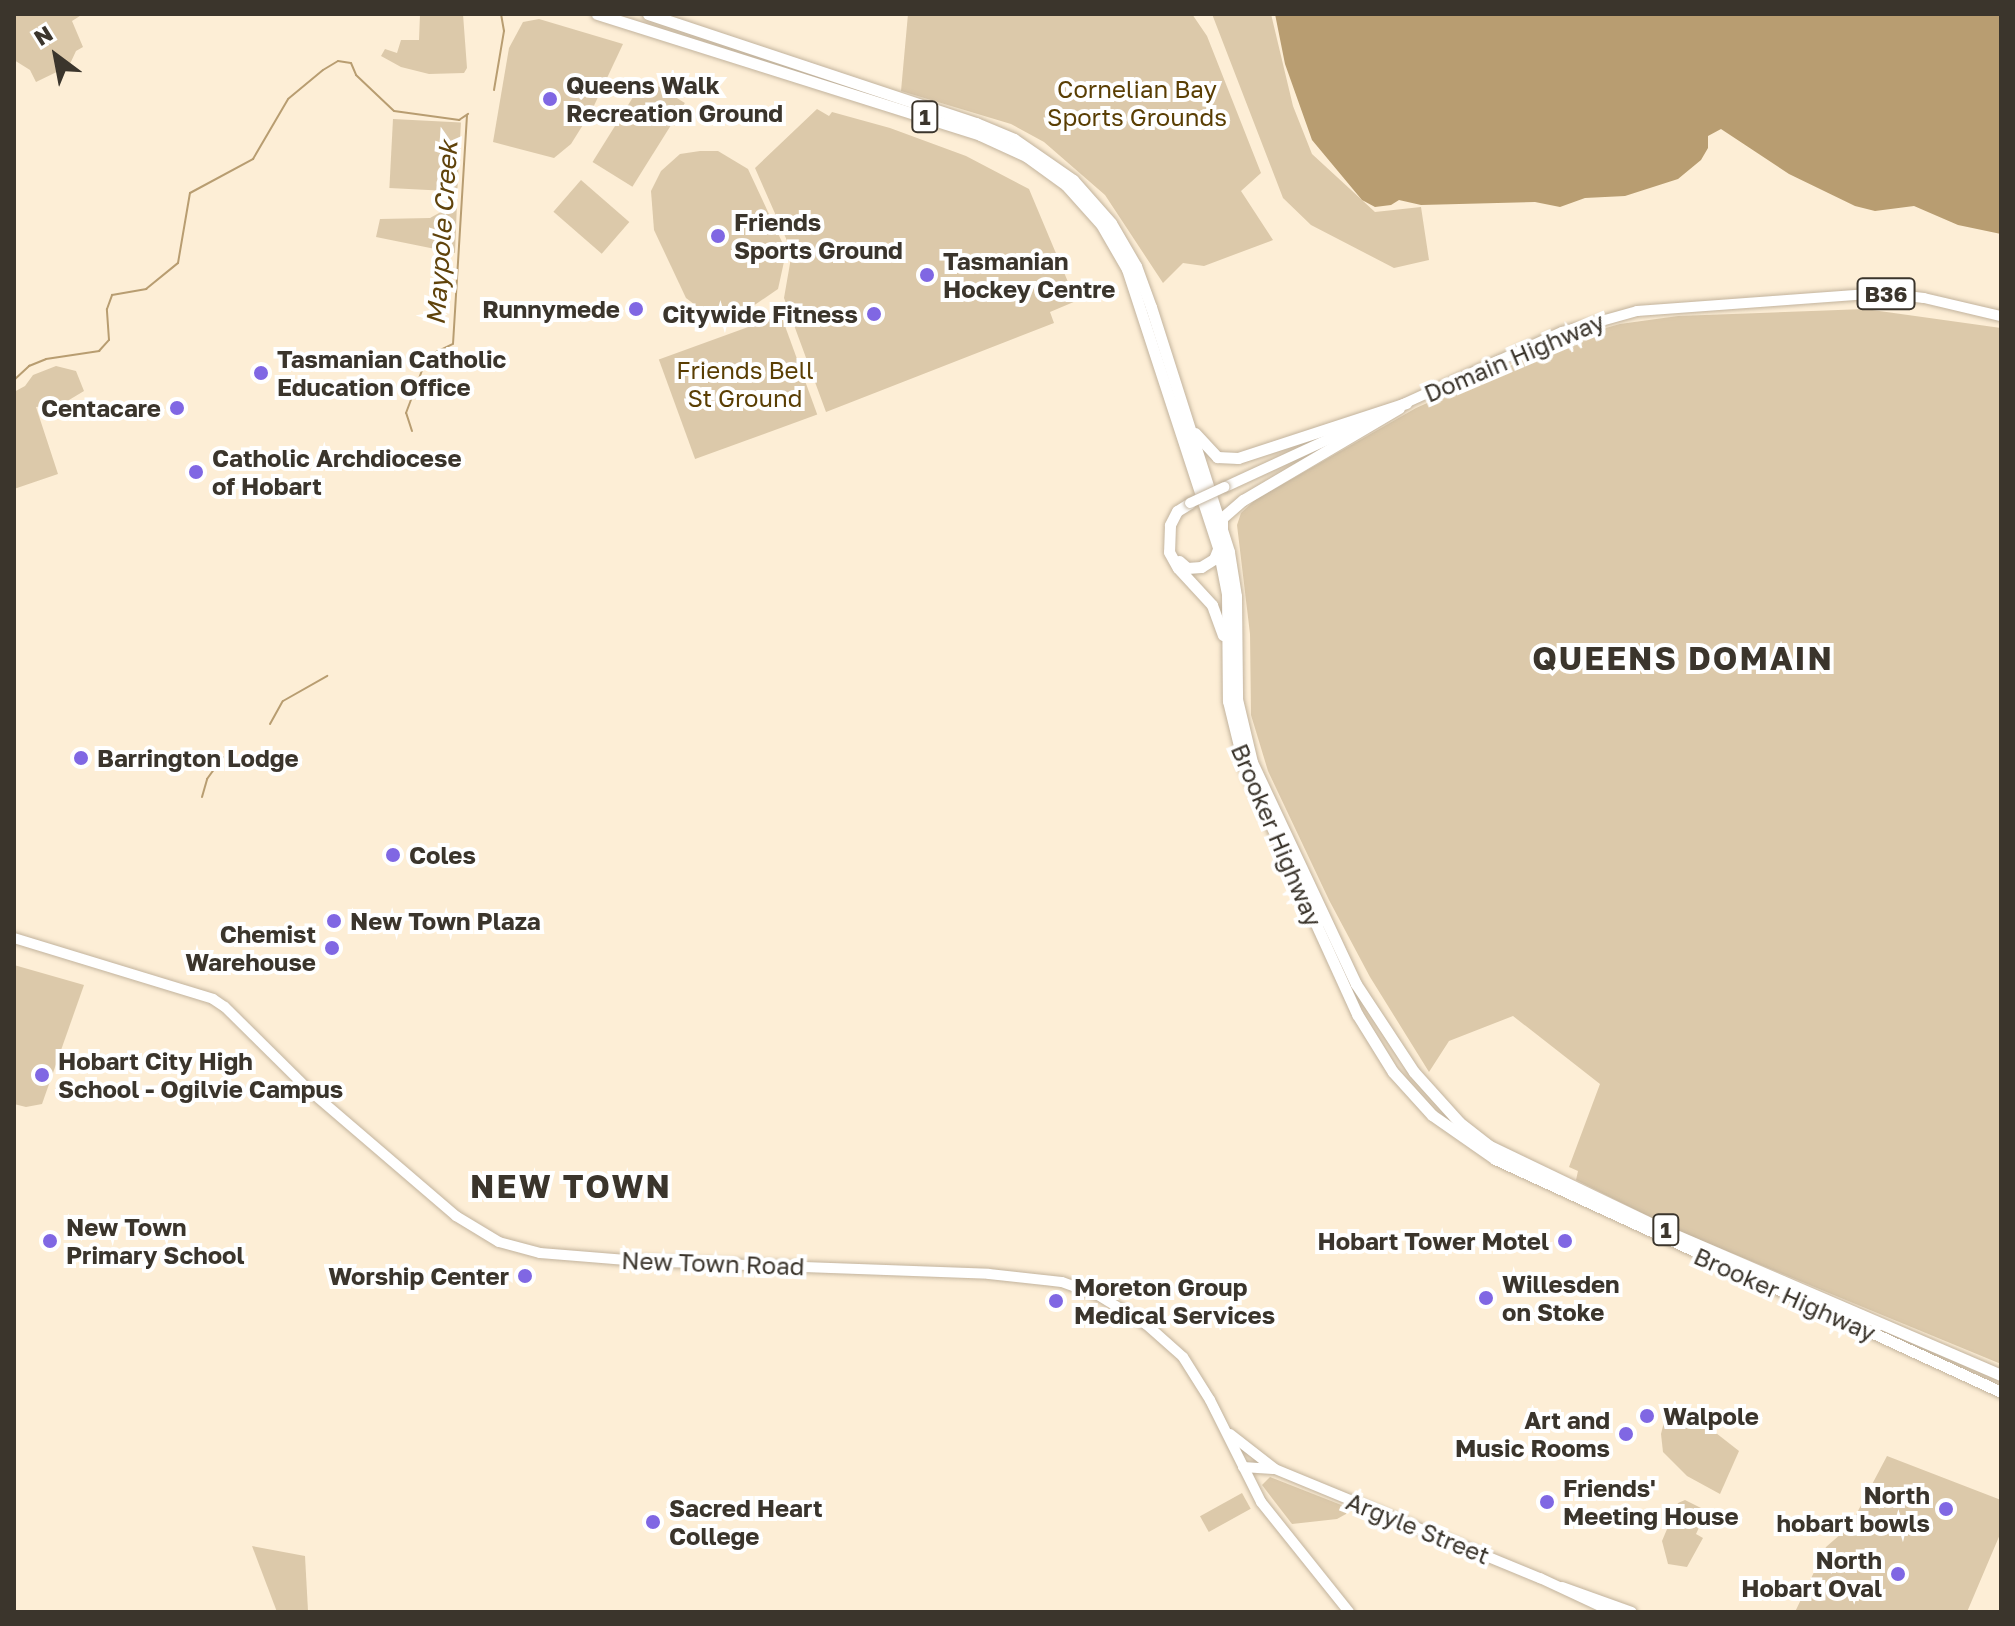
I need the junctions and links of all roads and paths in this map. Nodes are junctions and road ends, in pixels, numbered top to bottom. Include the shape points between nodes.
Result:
1 (597, 14) edge
2 (648, 14) edge
3 (1146, 308) junction
4 (2001, 316) edge
5 (1162, 358) junction
6 (1406, 403) junction
7 (1182, 408) junction
8 (1190, 503) junction
9 (1223, 535) junction
10 (1218, 548) junction
11 (1227, 667) junction
12 (14, 938) edge
13 (1378, 1020) junction
14 (1393, 1072) junction
15 (2001, 1375) edge
16 (2001, 1392) edge
17 (1226, 1430) junction
18 (1243, 1467) junction
19 (1275, 1469) junction
20 (1252, 1487) junction
21 (1560, 1587) junction
22 (1349, 1612) edge
23 (1613, 1612) edge
24 (1632, 1612) edge

1 - 3 highway, Brooker Highway / 1 via 1010,147 1066,185 1092,213
2 - 3 highway, 1 via 1005,135 1056,165 1111,223 1136,266
3 - 5 highway, Brooker Highway / 1
4 - 6 main road, Domain Highway / B36 via 1882,293 1637,311 1553,335
5 - 7 highway, Brooker Highway / 1
5 - 10 highway, Brooker Highway / 1
6 - 7 highway via 1228,458 1217,457 1202,445
6 - 8 main road, Domain Highway / B36, bridge
6 - 9 highway via 1243,500 1222,518
7 - 9 highway, Brooker Highway / 1
8 - 10 highway via 1173,531 1177,558 1195,569 1214,559
8 - 11 highway via 1177,511 1170,525 1169,552 1218,617
9 - 13 highway, Brooker Highway / 1 via 1236,596 1237,699 1244,739 1344,963
10 - 11 highway, Brooker Highway / 1 via 1227,594
11 - 14 highway, Brooker Highway / 1 via 1231,723 1244,766 1357,1014
12 - 17 main road, New Town Road via 213,999 456,1216 499,1242 540,1253 625,1260 943,1271 1069,1284 1107,1300 1170,1343 1194,1371
13 - 14 highway via 1395,1057
13 - 15 highway, Brooker Highway / 1 via 1443,1106 1490,1146 1671,1233
14 - 16 highway, Brooker Highway / 1 via 1432,1115 1495,1159
17 - 18 main road, New Town Road
17 - 19 main road, Argyle Street
18 - 19 main road, Argyle Street
18 - 20 main road, New Town Road
19 - 20 main road
19 - 21 main road, Argyle Street
20 - 22 main road, New Town Road
21 - 23 main road, Argyle Street
21 - 24 main road, Argyle Street

